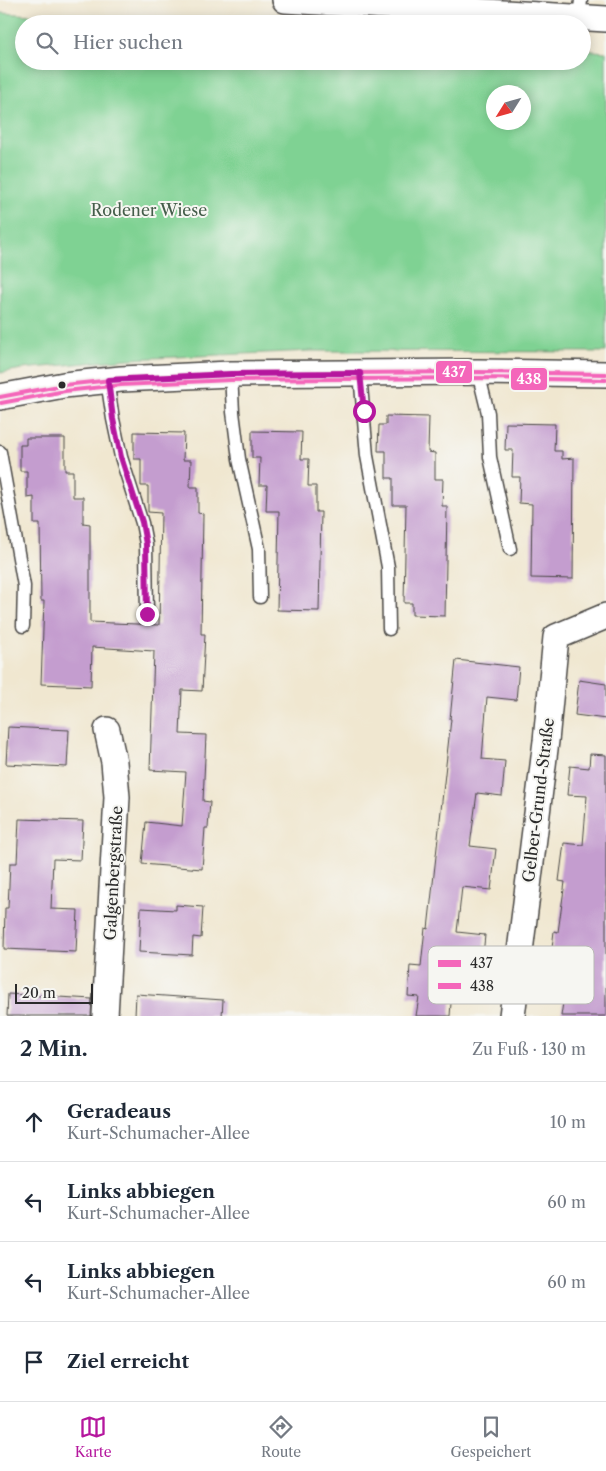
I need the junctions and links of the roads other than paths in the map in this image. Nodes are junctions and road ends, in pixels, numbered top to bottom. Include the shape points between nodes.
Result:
1 (285, 0) edge
2 (489, 6) edge
3 (580, 9) edge
4 (606, 19) edge
5 (478, 372) junction
6 (360, 373) junction
7 (231, 374) junction
8 (606, 376) edge
9 (108, 380) junction
10 (0, 397) edge
11 (0, 452) edge
12 (510, 549) dead end
13 (260, 598) dead end
14 (147, 614) dead end
15 (606, 616) edge
16 (23, 626) dead end
17 (389, 629) dead end
18 (107, 730) dead end
19 (521, 946) edge
20 (105, 1016) edge

1 - 2 street
2 - 3 street
3 - 4 street
5 - 6 street
5 - 8 street
5 - 12 lane via 488,413 490,457
6 - 7 street
6 - 17 lane via 367,456 388,567
7 - 9 street
7 - 13 lane via 239,459 259,549
9 - 10 street
9 - 14 lane via 121,457 146,544
11 - 16 lane via 24,586
15 - 19 street, Gelber-Grund-Straße via 556,637
18 - 20 street, Galgenbergstraße via 117,797

